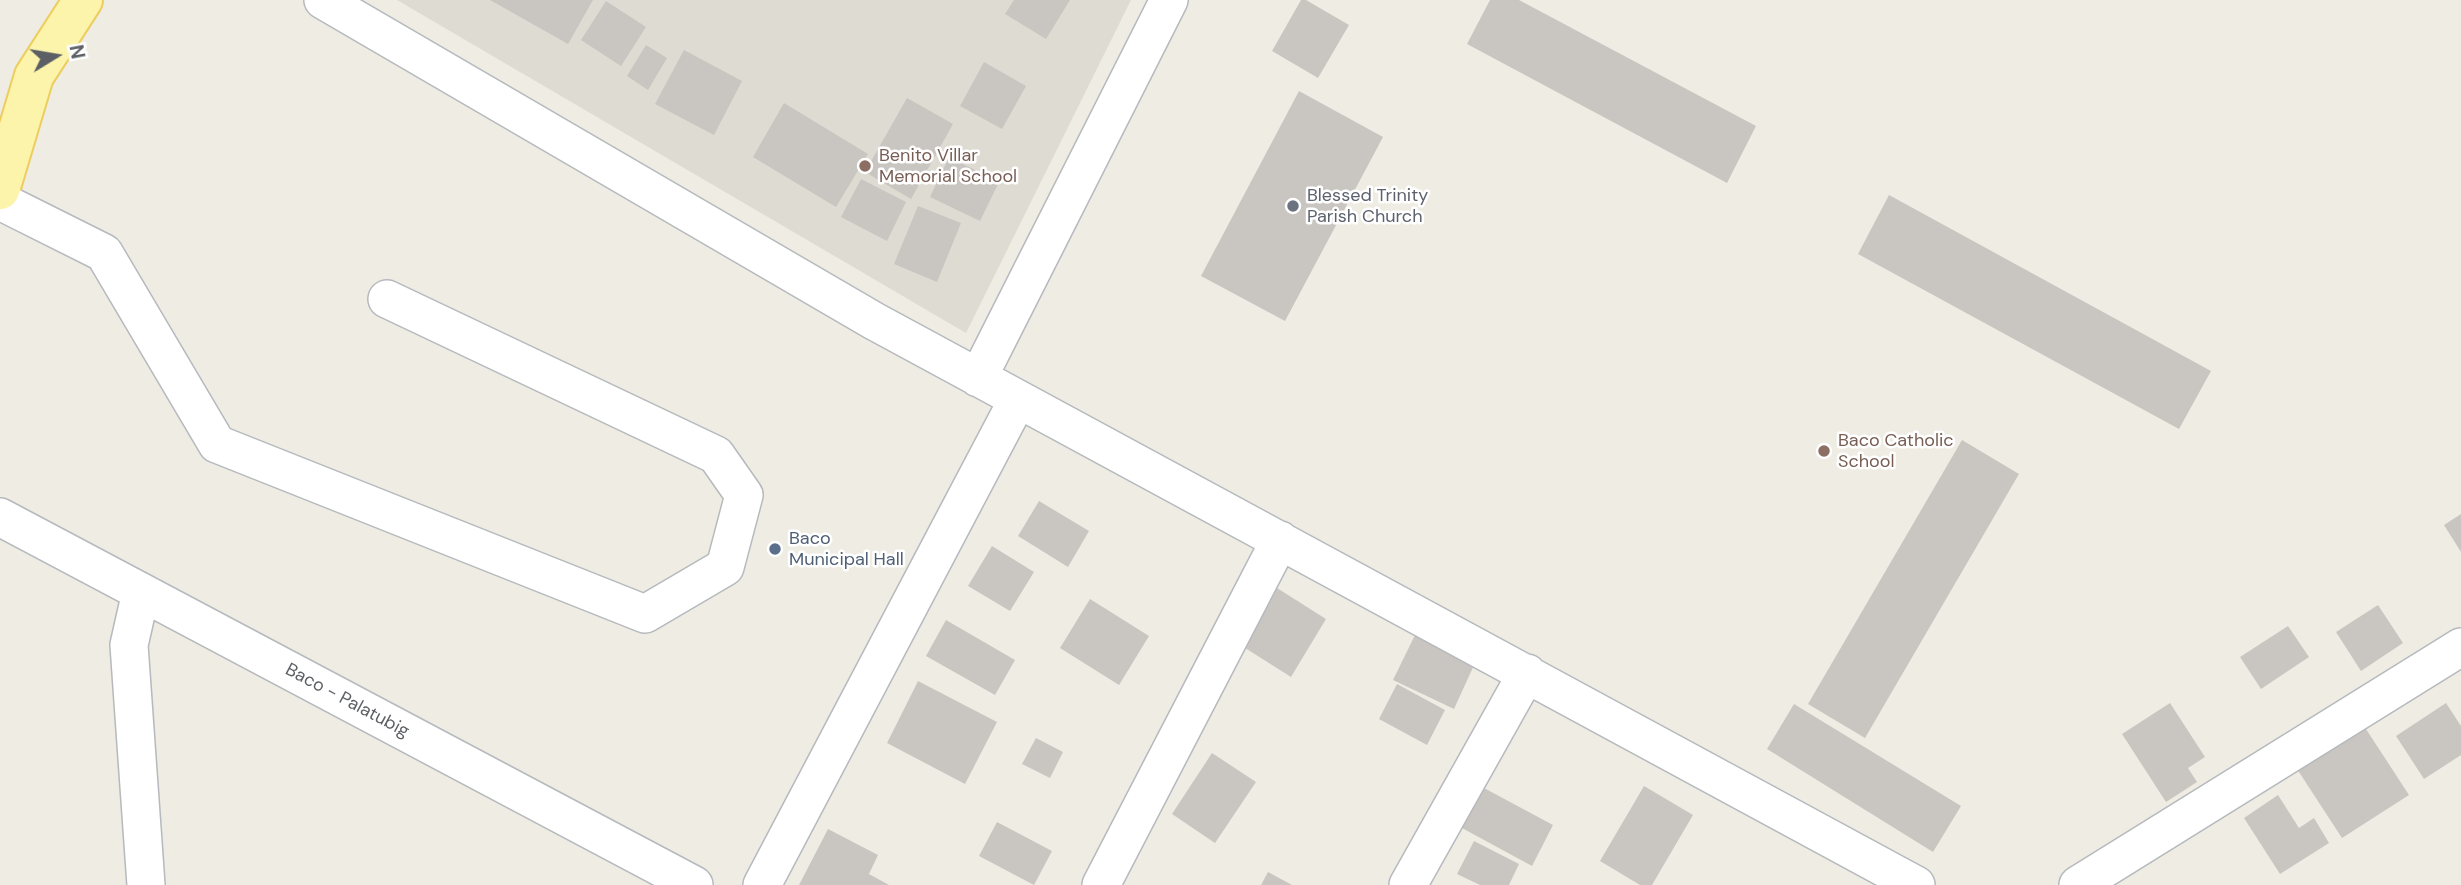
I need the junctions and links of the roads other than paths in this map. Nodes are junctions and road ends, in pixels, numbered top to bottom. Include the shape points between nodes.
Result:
1 (83, 0) edge
2 (323, 0) edge
3 (1170, 0) edge
4 (0, 190) edge
5 (0, 201) edge
6 (387, 299) dead end
7 (978, 378) junction
8 (1018, 399) junction
9 (0, 517) edge
10 (1280, 540) junction
11 (141, 592) junction
12 (2461, 647) edge
13 (1527, 673) junction
14 (146, 885) edge
15 (694, 885) edge
16 (761, 885) edge
17 (1101, 885) edge
18 (1408, 885) edge
19 (1916, 885) edge
20 (2078, 885) edge

1 - 4 main road via 34,76
2 - 7 street
3 - 7 street
5 - 6 street via 104,253 217,444 645,614 725,567 744,495 716,455
7 - 8 street
8 - 10 street
8 - 16 street
9 - 11 street, Baco - Palatubig
10 - 13 street
10 - 17 street
11 - 14 street via 129,645
11 - 15 street, Baco - Palatubig
12 - 20 street
13 - 18 street
13 - 19 street

